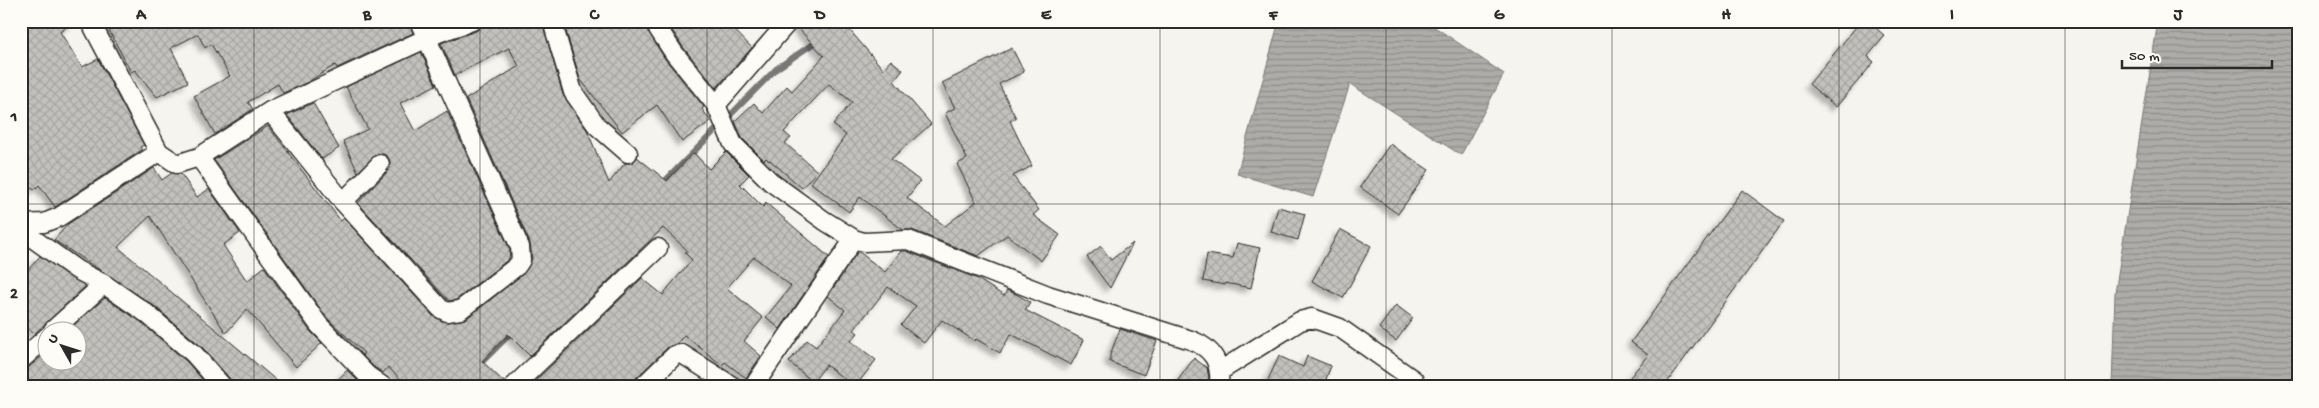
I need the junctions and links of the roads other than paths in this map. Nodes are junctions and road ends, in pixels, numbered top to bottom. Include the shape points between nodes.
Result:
1 (90, 21) edge
2 (420, 21) edge
3 (472, 21) edge
4 (552, 21) edge
5 (653, 21) edge
6 (790, 21) edge
7 (427, 40) junction
8 (718, 110) junction
9 (270, 111) junction
10 (159, 152) junction
11 (628, 153) dead end
12 (199, 157) junction
13 (380, 164) dead end
14 (343, 202) junction
15 (21, 224) edge
16 (21, 230) edge
17 (854, 239) junction
18 (658, 248) dead end
19 (104, 284) junction
20 (64, 320) edge
21 (38, 345) edge
22 (21, 360) edge
23 (1220, 379) edge
24 (1414, 380) dead end
25 (223, 387) edge
26 (384, 387) edge
27 (513, 387) edge
28 (642, 387) edge
29 (734, 387) edge
30 (753, 387) edge

1 - 10 street
2 - 7 street
3 - 7 street
4 - 11 street via 573,92 598,126
5 - 8 street
6 - 8 street
7 - 9 street
7 - 14 street via 520,247 521,260 460,310 447,312 441,310
8 - 17 street via 733,144 772,182
9 - 12 street
9 - 14 street
10 - 12 street via 177,164
10 - 15 street via 59,217 44,223
12 - 26 street via 319,324 367,375
13 - 14 street
16 - 19 street via 77,270
17 - 23 street via 864,242 908,240 1048,295 1191,340 1208,350 1215,359
17 - 30 street
18 - 27 street
19 - 20 street
19 - 25 street via 146,313 194,354
21 - 22 street
23 - 24 street via 1300,321 1312,318 1340,328
28 - 29 street via 675,355 682,354

